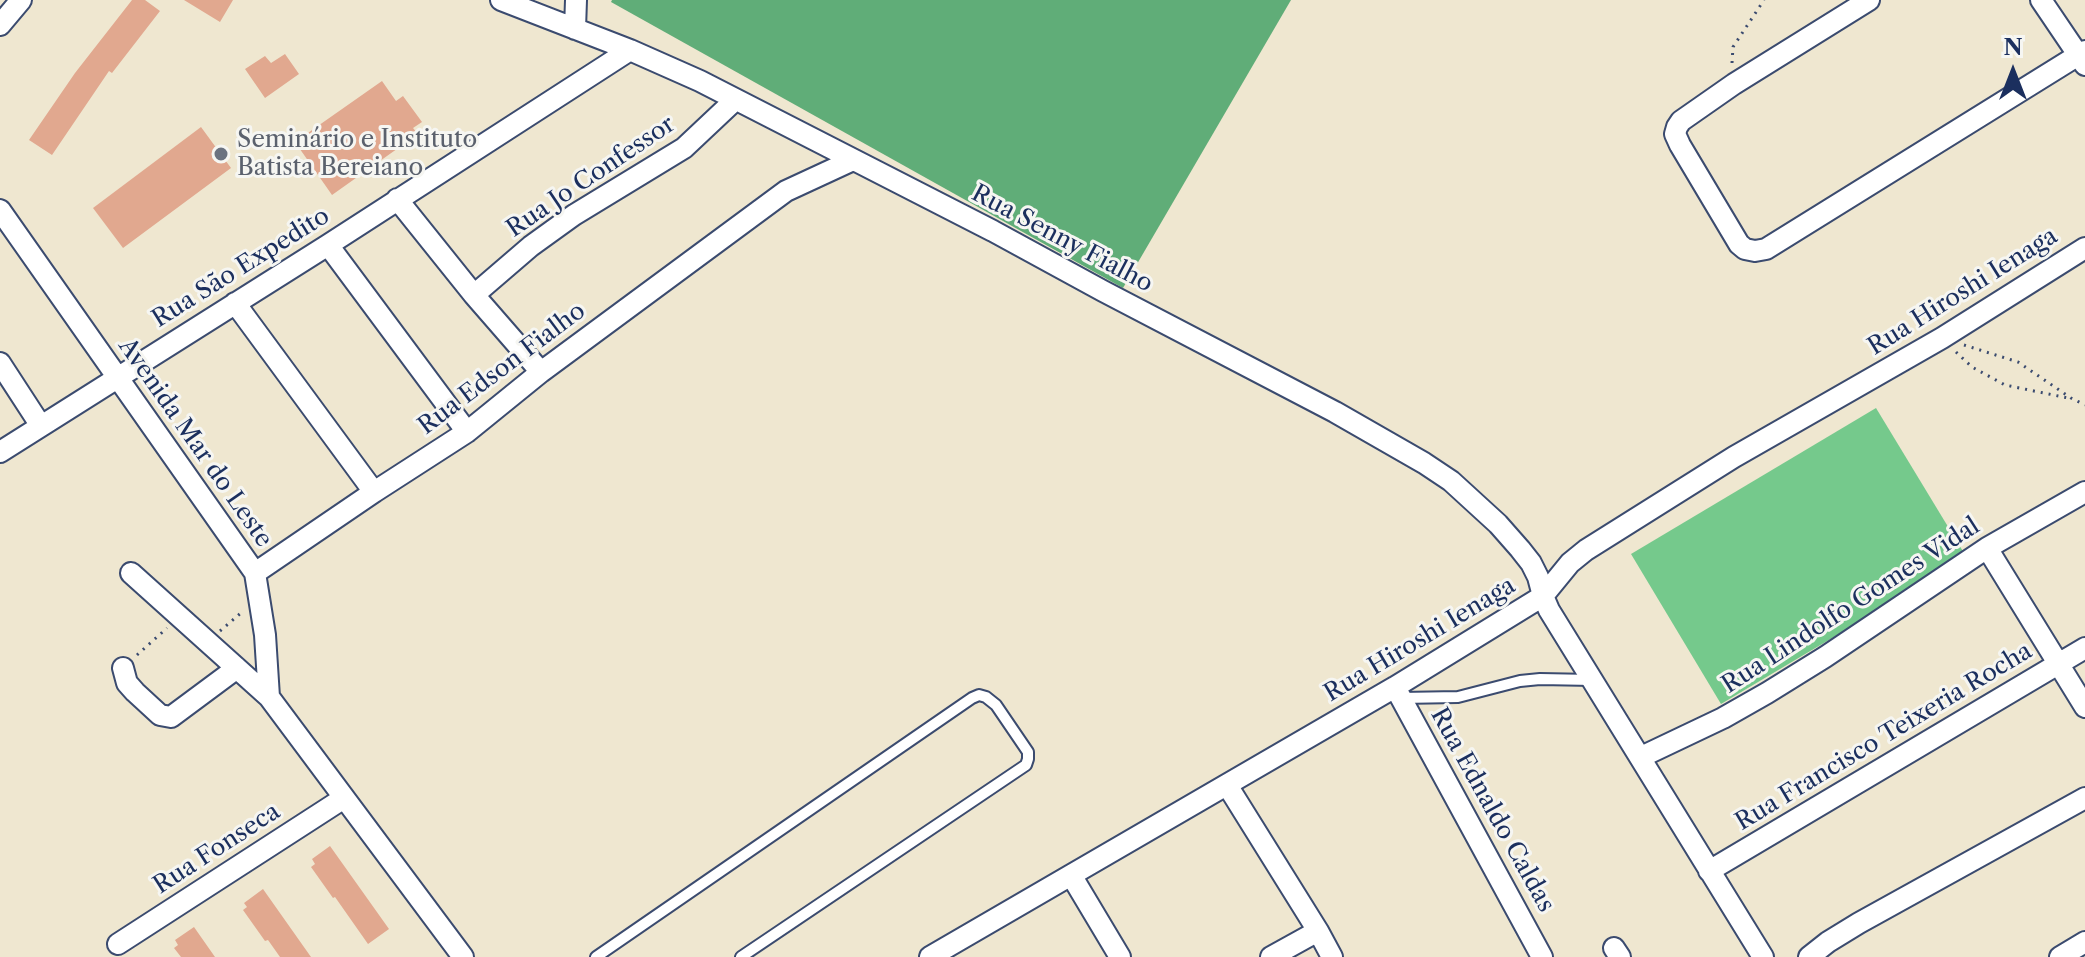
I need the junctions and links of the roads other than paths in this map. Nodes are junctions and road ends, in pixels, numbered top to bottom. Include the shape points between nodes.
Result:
1 (21, 0) edge
2 (501, 0) edge
3 (576, 0) edge
4 (1869, 0) edge
5 (2041, 0) edge
6 (0, 25) edge
7 (575, 29) junction
8 (630, 50) junction
9 (2083, 57) edge
10 (735, 100) junction
11 (853, 160) junction
12 (397, 199) junction
13 (0, 210) edge
14 (328, 245) junction
15 (2085, 248) edge
16 (474, 295) junction
17 (235, 303) junction
18 (0, 363) edge
19 (541, 372) junction
20 (118, 376) junction
21 (41, 426) junction
22 (467, 432) junction
23 (0, 452) edge
24 (374, 492) junction
25 (2085, 492) edge
26 (1987, 548) junction
27 (131, 573) dead end
28 (255, 573) junction
29 (1543, 596) junction
30 (2085, 648) edge
31 (2059, 664) junction
32 (123, 668) road end
33 (237, 668) junction
34 (1593, 680) junction
35 (1398, 693) junction
36 (269, 697) junction
37 (2085, 707) edge
38 (1641, 757) junction
39 (1227, 785) junction
40 (344, 798) junction
41 (2085, 798) edge
42 (1709, 871) junction
43 (1071, 875) junction
44 (1318, 931) junction
45 (2085, 942) edge
46 (118, 944) dead end
47 (463, 957) edge
48 (596, 957) edge
49 (741, 957) edge
50 (930, 957) edge
51 (1120, 957) edge
52 (1271, 957) edge
53 (1332, 957) edge
54 (1542, 957) edge
55 (1763, 957) edge
56 (1809, 957) edge
57 (2060, 957) edge

1 - 6 street
2 - 7 street, Rua Senny Fialho
3 - 7 street
4 - 9 street via 1734,84 1677,127 1680,145 1745,249 1766,249
5 - 9 street
7 - 8 street, Rua Senny Fialho
8 - 10 street, Rua Senny Fialho
8 - 12 street, Rua São Expedito
10 - 11 street, Rua Senny Fialho
10 - 16 street, Rua Jo Confessor via 684,148 574,215
11 - 19 street, Rua Edson Fialho via 786,191
11 - 29 street, Rua Senny Fialho via 1424,463 1475,502 1520,549
12 - 14 street, Rua São Expedito
12 - 16 street
13 - 20 street, Avenida Mar do Leste
14 - 17 street, Rua São Expedito
14 - 22 street
15 - 29 street, Rua Hiroshi Ienaga via 1586,550
16 - 19 street
17 - 20 street, Rua São Expedito
17 - 24 street
18 - 21 street
19 - 22 street, Rua Edson Fialho
20 - 21 street, Rua São Expedito
20 - 28 street, Avenida Mar do Leste
21 - 23 street, Rua São Expedito
22 - 24 street, Rua Edson Fialho
24 - 28 street, Rua Edson Fialho
25 - 26 street, Rua Lindolfo Gomes Vidal
26 - 31 street
26 - 38 street, Rua Lindolfo Gomes Vidal via 1767,693
27 - 33 street
28 - 36 street, Avenida Mar do Leste
29 - 34 street, Rua Senny Fialho
29 - 35 street, Rua Hiroshi Ienaga
30 - 31 street, Rua Francisco Teixeria Rocha
31 - 37 street
31 - 42 street, Rua Francisco Teixeria Rocha
32 - 33 street via 135,692 160,715 171,717
33 - 36 street
34 - 35 lane via 1520,681 1458,697
34 - 38 street, Rua Senny Fialho
35 - 39 street, Rua Hiroshi Ienaga
35 - 54 street, Rua Ednaldo Caldas
36 - 40 street
38 - 42 street, Rua Senny Fialho
39 - 43 street, Rua Hiroshi Ienaga
39 - 44 street
40 - 46 street, Rua Fonseca
40 - 47 street
41 - 56 street via 1859,923
42 - 55 street, Rua Senny Fialho
43 - 50 street, Rua Hiroshi Ienaga
43 - 51 street
44 - 52 street
44 - 53 street
45 - 57 street
48 - 49 lane via 972,698 986,697 996,705 1028,752 1026,765

